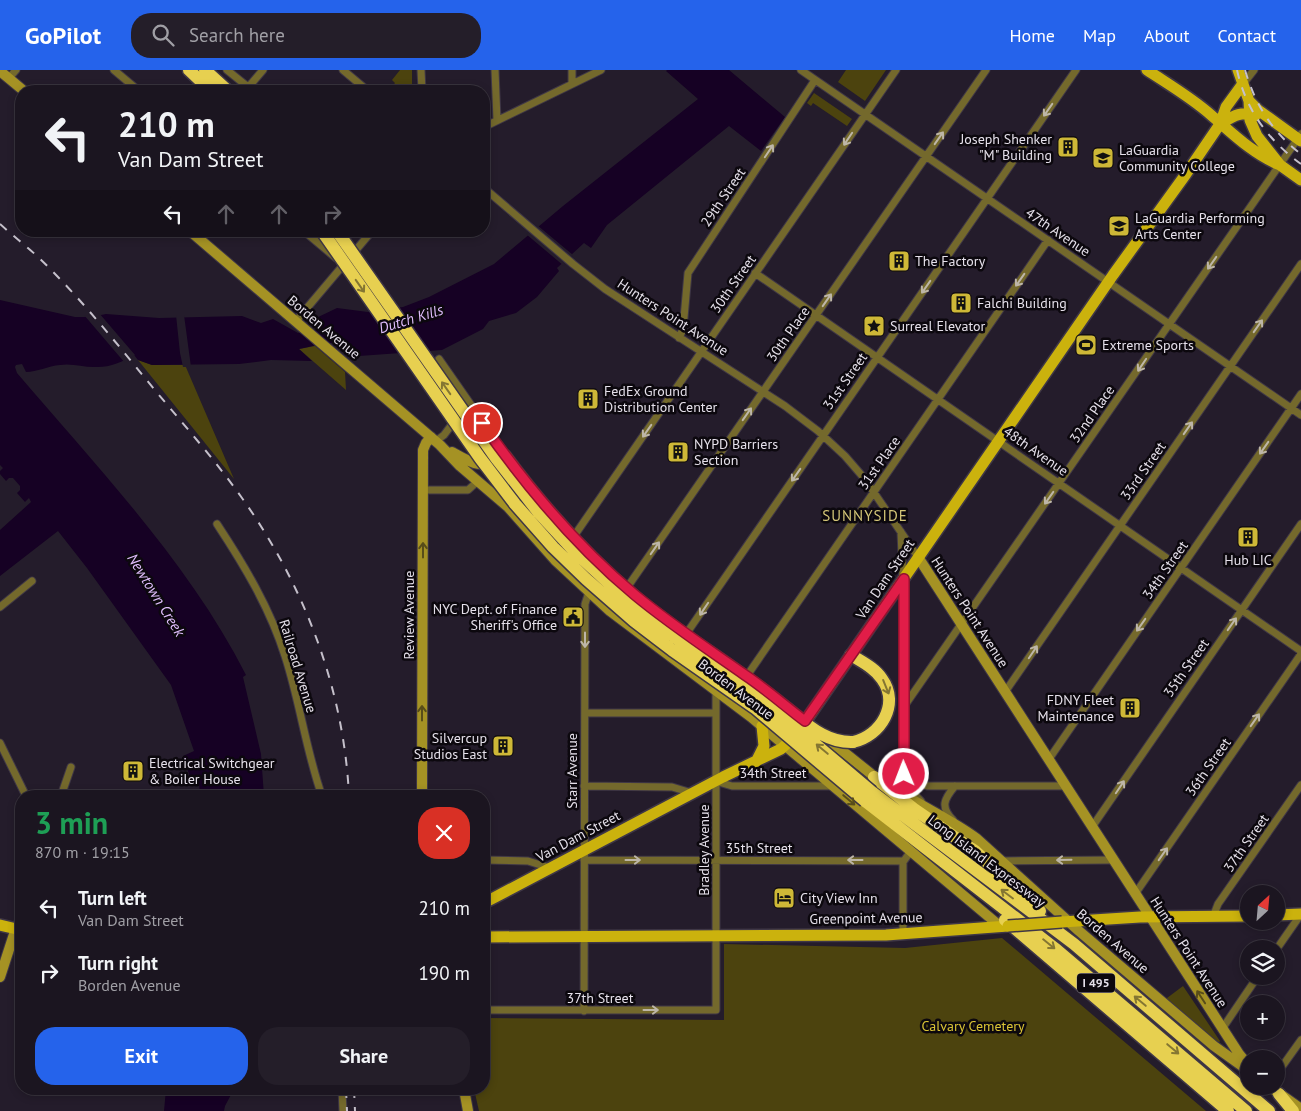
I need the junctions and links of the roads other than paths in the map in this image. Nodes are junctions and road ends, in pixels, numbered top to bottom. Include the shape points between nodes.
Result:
1 (0, 70) edge
2 (16, 70) edge
3 (114, 70) edge
4 (189, 70) edge
5 (206, 70) edge
6 (227, 70) edge
7 (263, 70) edge
8 (343, 70) edge
9 (421, 70) edge
10 (495, 70) edge
11 (572, 70) edge
12 (601, 70) edge
13 (801, 70) edge
14 (896, 70) edge
15 (986, 70) edge
16 (1076, 70) edge
17 (1147, 70) edge
18 (1238, 70) edge
19 (1254, 70) edge
20 (9, 78) junction
21 (815, 80) junction
22 (572, 84) junction
23 (17, 85) edge
24 (132, 85) edge
25 (205, 85) edge
26 (222, 85) edge
27 (244, 85) edge
28 (252, 85) edge
29 (361, 85) edge
30 (422, 85) edge
31 (1242, 85) junction
32 (1249, 101) junction
33 (865, 114) junction
34 (1249, 114) junction
35 (496, 120) junction
36 (490, 124) edge
37 (1220, 124) junction
38 (1279, 125) junction
39 (1300, 138) edge
40 (926, 156) junction
41 (1280, 165) junction
42 (1301, 180) edge
43 (490, 193) edge
44 (987, 198) junction
45 (197, 237) edge
46 (311, 237) edge
47 (326, 237) edge
48 (340, 237) edge
49 (367, 237) edge
50 (1048, 240) junction
51 (1301, 264) edge
52 (344, 265) junction
53 (756, 273) junction
54 (1109, 282) junction
55 (816, 316) junction
56 (296, 321) junction
57 (1170, 324) junction
58 (679, 338) junction
59 (701, 352) junction
60 (877, 357) junction
61 (439, 359) dead end
62 (1230, 366) junction
63 (763, 392) junction
64 (1301, 394) edge
65 (938, 399) junction
66 (468, 403) junction
67 (1291, 408) junction
68 (1301, 415) edge
69 (823, 435) junction
70 (436, 441) junction
71 (999, 441) junction
72 (506, 455) junction
73 (496, 462) junction
74 (478, 481) junction
75 (1059, 483) junction
76 (423, 490) junction
77 (874, 492) junction
78 (501, 500) junction
79 (217, 524) dead end
80 (1301, 524) edge
81 (1120, 526) junction
82 (901, 532) junction
83 (573, 537) junction
84 (918, 557) junction
85 (556, 560) junction
86 (1181, 568) junction
87 (904, 579) junction
88 (32, 581) dead end
89 (627, 588) junction
90 (589, 592) junction
91 (0, 608) edge
92 (1242, 610) junction
93 (610, 611) junction
94 (962, 624) junction
95 (687, 634) junction
96 (1301, 652) edge
97 (700, 655) junction
98 (851, 655) junction
99 (670, 657) junction
100 (747, 676) junction
101 (716, 690) junction
102 (1005, 692) junction
103 (730, 701) junction
104 (903, 708) junction
105 (585, 713) junction
106 (715, 713) junction
107 (805, 721) junction
108 (762, 726) junction
109 (0, 743) edge
110 (785, 746) junction
111 (1049, 759) junction
112 (756, 762) junction
113 (71, 767) dead end
114 (904, 770) junction
115 (874, 777) junction
116 (716, 782) junction
117 (1301, 785) edge
118 (584, 786) junction
119 (832, 786) junction
120 (955, 786) junction
121 (1066, 786) junction
122 (23, 790) edge
123 (62, 790) edge
124 (320, 790) edge
125 (422, 790) edge
126 (692, 793) junction
127 (869, 796) junction
128 (944, 818) junction
129 (1092, 827) junction
130 (962, 828) junction
131 (911, 851) junction
132 (585, 854) junction
133 (490, 860) edge
134 (716, 860) junction
135 (1113, 860) junction
136 (903, 861) junction
137 (941, 861) junction
138 (1001, 861) junction
139 (550, 868) junction
140 (1135, 894) junction
141 (490, 900) edge
142 (1301, 914) edge
143 (1285, 915) edge
144 (1213, 916) junction
145 (1240, 916) edge
146 (1150, 918) junction
147 (1065, 922) junction
148 (0, 925) edge
149 (1004, 926) junction
150 (15, 928) edge
151 (903, 934) junction
152 (584, 935) junction
153 (716, 935) junction
154 (490, 936) edge
155 (15, 939) edge
156 (1283, 940) edge
157 (1074, 944) junction
158 (0, 977) edge
159 (1252, 985) edge
160 (490, 1010) edge
161 (716, 1010) joint
162 (584, 1011) junction
163 (1222, 1029) junction
164 (1301, 1040) edge
165 (1240, 1055) edge
166 (1285, 1062) edge
167 (1240, 1065) edge
168 (342, 1095) edge
169 (465, 1095) edge
170 (1279, 1095) edge
171 (1281, 1095) edge
172 (1301, 1109) edge
173 (343, 1111) edge
174 (468, 1111) edge
175 (1216, 1111) edge
176 (1228, 1111) edge
177 (1246, 1111) edge
178 (1271, 1111) edge
179 (1293, 1111) edge

1 - 20 main road
2 - 20 street
3 - 24 street
4 - 25 highway
5 - 26 highway
6 - 27 street
7 - 28 street
8 - 29 street
9 - 30 street
10 - 35 street
11 - 22 street
12 - 22 street
13 - 21 street, 47th Avenue
14 - 33 street, 30th Street
40 -> 15 street, 30th Place
16 -> 44 street, 31st Street
17 - 37 main road
18 - 31 main road
19 - 31 street, Van Dam Street
20 - 23 main road
21 - 33 street, 47th Avenue
58 -> 21 street, 29th Street via 683,329 688,273
22 - 35 street
31 - 32 main road
31 - 37 main road, Van Dam Street via 1226,107
32 - 34 main road
32 - 38 main road
33 - 40 street, 47th Avenue
33 -> 53 street, 30th Street
34 - 37 main road via 1235,115
34 - 38 main road
34 - 41 main road via 1257,136
35 - 36 street
37 - 41 main road via 1269,161
37 - 54 main road, Van Dam Street
38 - 39 main road
39 - 41 street, 32nd Place
40 - 44 street, 47th Avenue
55 -> 40 street, 30th Place
41 - 42 main road
41 -> 57 street, 32nd Place
43 - 58 street, Hunters Point Avenue via 572,264
44 - 50 street, 47th Avenue
44 -> 60 street, 31st Street
45 - 56 main road, Borden Avenue
46 - 52 street
47 -> 127 highway, Long Island Expressway / I 495, bridge via 480,458 553,547 634,622 755,708
97 -> 48 highway, Long Island Expressway / I 495, bridge via 616,590 539,513 492,453
49 - 52 street
50 - 54 street, 47th Avenue
50 -> 65 street, 31st Place
62 -> 51 street, 33rd Street
52 - 56 street
53 - 55 street, 48th Avenue
53 - 59 street, 30th Street
54 - 57 street, 47th Avenue
54 - 71 main road, Van Dam Street
55 - 60 street, 48th Avenue
55 - 63 street, 30th Place
56 - 70 main road, Borden Avenue
57 - 62 street, 47th Avenue
57 -> 75 street, 32nd Place
58 - 59 street, Hunters Point Avenue
59 - 63 street, Hunters Point Avenue
59 -> 83 street, 30th Street
60 - 65 street, 48th Avenue
60 - 69 street, 31st Street
61 - 66 street, Borden Avenue
62 - 67 street, 47th Avenue
81 -> 62 street, 33rd Street
63 - 69 street, Hunters Point Avenue
89 -> 63 street, 30th Place
64 - 67 street, 34th Street
65 - 71 street, 48th Avenue
65 - 77 street, 31st Place
66 - 70 street, Review Avenue
66 - 72 street, Borden Avenue
67 - 68 street, 47th Avenue
67 -> 86 street, 34th Street
69 - 77 street, Hunters Point Avenue via 852,463
69 -> 95 street, 31st Street
70 - 73 main road, Borden Avenue via 473,463
70 - 74 main road, Borden Avenue
70 - 76 main road, Review Avenue via 423,448
71 - 75 street, 48th Avenue
71 - 84 main road, Van Dam Street
72 - 73 main road
72 - 83 main road, Borden Avenue
73 - 74 main road
73 - 78 main road via 489,479
74 - 76 street via 468,490
74 - 78 main road, Borden Avenue
75 - 81 street, 48th Avenue
75 -> 94 street, 32nd Place
125 -> 76 main road, Review Avenue
77 - 82 street, Hunters Point Avenue
77 - 100 street, 31st Place
78 - 85 main road, Borden Avenue
79 - 124 street, Railroad Avenue via 250,576 279,639
80 - 92 street, 35th Street
81 - 86 street, 48th Avenue
102 -> 81 street, 33rd Street
82 - 84 street, Hunters Point Avenue
82 - 87 street
83 - 85 street, 30th Street
83 - 89 main road, Borden Avenue
84 - 87 main road, Van Dam Street
84 - 94 main road, Hunters Point Avenue
85 - 90 main road, Borden Avenue
86 - 92 street, 48th Avenue
86 -> 111 street, 34th Street
87 - 98 main road, Van Dam Street
87 - 104 street
88 - 91 street
89 - 93 street, 30th Place
89 - 95 main road, Borden Avenue
90 - 93 main road, Borden Avenue
90 -> 105 street, Starr Avenue via 585,604
92 - 96 street, 48th Avenue
129 -> 92 street, 35th Street
93 - 99 main road, Borden Avenue
94 - 102 main road, Hunters Point Avenue
94 - 104 street, 32nd Place
95 - 99 street, 31st Street
95 - 100 main road, Borden Avenue
140 -> 96 street, 36th Street
98 -> 97 highway, bridge via 878,674 886,686 889,702 886,716 875,731 853,742 824,736 758,686
127 -> 97 highway, Long Island Expressway / I 495, bridge via 757,695
98 - 107 main road, Van Dam Street
99 - 101 main road, Borden Avenue
100 - 103 street, 31st Place
100 - 107 main road, Borden Avenue
101 - 103 main road, Borden Avenue
101 - 106 street, Bradley Avenue
102 - 111 main road, Hunters Point Avenue
103 - 108 main road, Borden Avenue
104 - 114 street
105 - 106 street
105 - 118 street, Starr Avenue
106 - 116 street, Bradley Avenue
107 - 110 main road, Van Dam Street
107 - 115 main road, Borden Avenue
108 - 110 main road, Borden Avenue
108 - 112 main road via 764,746
109 - 122 street
110 - 112 main road, Van Dam Street
110 - 119 main road, Borden Avenue
111 - 121 main road, Hunters Point Avenue
112 - 116 main road, Van Dam Street
113 - 123 street
114 - 120 street via 920,785
114 - 128 street via 911,791
115 - 128 main road, Borden Avenue
115 - 157 highway via 975,851
116 - 119 street, 34th Street via 732,786
116 - 126 main road, Van Dam Street
116 - 134 street, Bradley Avenue
117 - 144 street, 37th Street via 1218,904
118 - 126 street via 672,787
118 - 132 street, Starr Avenue
119 -> 131 main road, Borden Avenue
120 - 121 street
120 - 130 street, Borden Avenue via 947,797 945,808
121 - 129 main road, Hunters Point Avenue
126 - 132 main road, Van Dam Street
127 - 137 highway, Long Island Expressway / I 495
157 -> 127 highway, Long Island Expressway / I 495
128 - 130 main road, Borden Avenue
129 - 135 main road, Hunters Point Avenue
130 - 138 main road, Borden Avenue
131 - 136 street
131 - 149 main road, Borden Avenue
132 -> 134 street, 35th Street
132 - 139 main road, Van Dam Street
132 - 152 street, Starr Avenue
133 - 139 street via 528,861
136 -> 134 street, 35th Street
134 - 153 street, Bradley Avenue
135 -> 138 street
135 - 140 main road, Hunters Point Avenue
136 - 151 street
137 - 176 highway via 979,899
137 -> 177 highway, Long Island Expressway / I 495 via 1051,945
138 - 147 main road, Borden Avenue
139 - 141 main road, Van Dam Street
140 - 146 main road, Hunters Point Avenue
142 - 143 main road
142 - 156 street
144 - 145 main road, Greenpoint Avenue
144 - 146 main road, Greenpoint Avenue
146 - 147 main road, Greenpoint Avenue
163 -> 146 main road, Hunters Point Avenue
147 - 149 main road, Greenpoint Avenue, bridge
147 - 167 main road, Borden Avenue
148 - 150 main road
149 - 151 main road, Greenpoint Avenue
149 - 175 highway
151 - 153 main road, Greenpoint Avenue
152 - 153 main road, Greenpoint Avenue
152 - 154 main road, Greenpoint Avenue
152 - 162 street, Starr Avenue
153 - 161 street, Bradley Avenue
155 - 158 main road
178 -> 157 highway, Long Island Expressway / I 495
159 - 163 street
160 - 162 street, 37th Street
162 -> 161 street, 37th Street
163 - 165 main road, Hunters Point Avenue
164 - 166 street
168 - 173 street
169 - 174 main road
170 - 179 highway
171 - 172 main road

